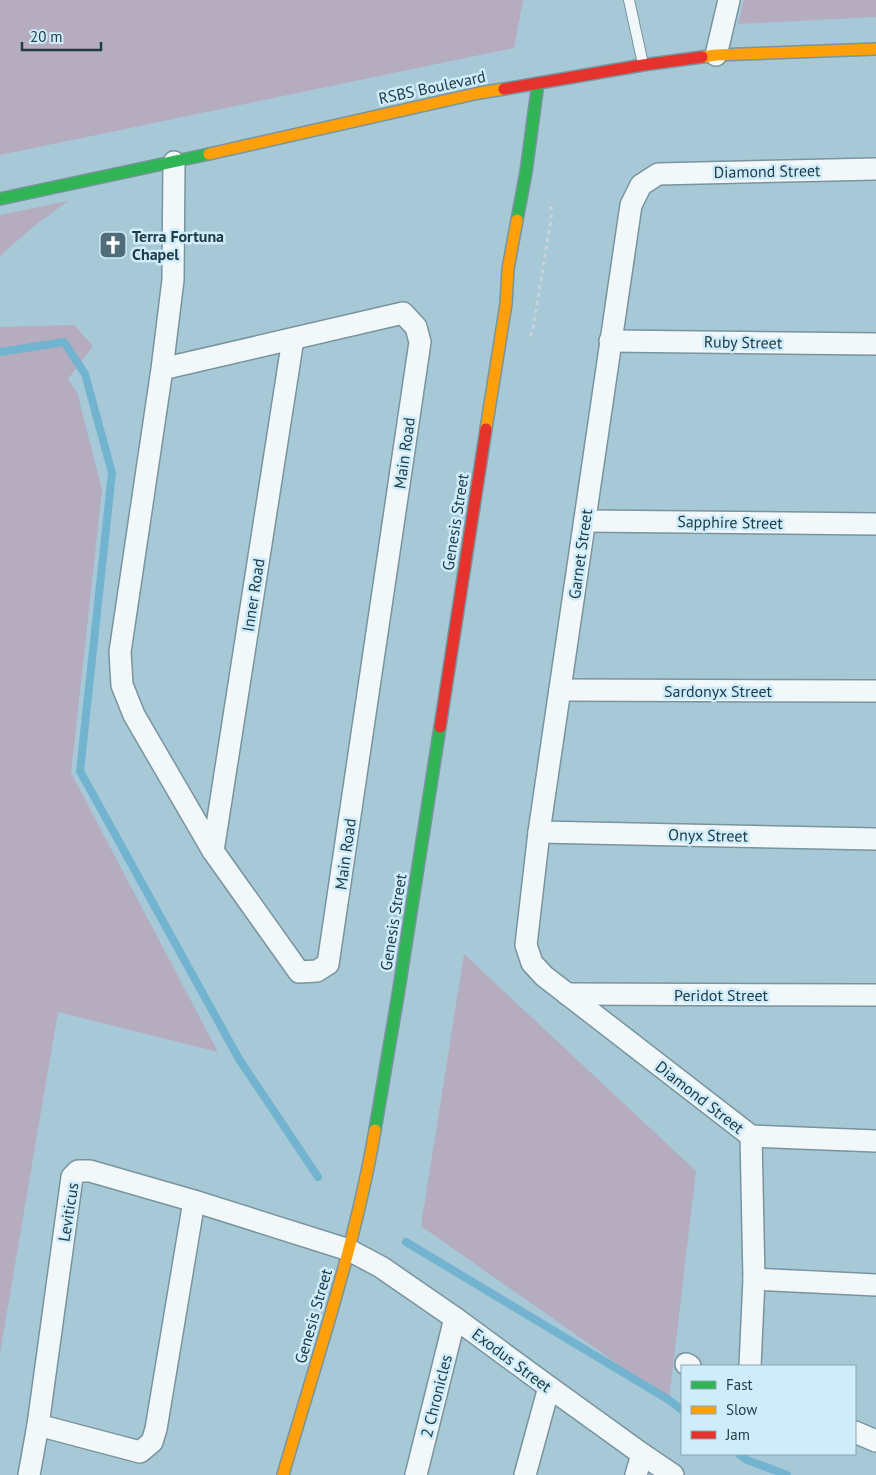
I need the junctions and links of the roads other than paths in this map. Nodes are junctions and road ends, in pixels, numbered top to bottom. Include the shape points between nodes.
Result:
1 (629, 0) edge
2 (729, 0) edge
3 (876, 49) edge
4 (716, 55) junction
5 (643, 65) junction
6 (538, 82) junction
7 (174, 162) junction
8 (876, 169) edge
9 (526, 172) junction
10 (658, 174) joint
11 (0, 198) edge
12 (530, 220) dead end
13 (503, 229) dead end
14 (492, 318) dead end
15 (515, 326) dead end
16 (293, 339) junction
17 (610, 341) junction
18 (876, 344) edge
19 (496, 366) junction
20 (162, 369) junction
21 (584, 521) junction
22 (876, 524) edge
23 (560, 690) junction
24 (876, 691) edge
25 (539, 832) junction
26 (876, 839) edge
27 (213, 851) junction
28 (526, 945) joint
29 (567, 994) junction
30 (876, 995) edge
31 (751, 1136) junction
32 (876, 1141) edge
33 (194, 1201) junction
34 (349, 1250) junction
35 (754, 1279) junction
36 (876, 1286) edge
37 (455, 1318) junction
38 (750, 1365) edge
39 (549, 1387) junction
40 (38, 1425) junction
41 (856, 1432) edge
42 (876, 1441) edge
43 (642, 1454) junction
44 (29, 1475) edge
45 (283, 1475) edge
46 (416, 1475) edge
47 (524, 1475) edge
48 (636, 1475) edge
49 (674, 1475) edge

1 - 5 lane
2 - 4 street
3 - 4 street, RSBS Boulevard
4 - 5 street, RSBS Boulevard
5 - 6 street, RSBS Boulevard
6 - 7 street, RSBS Boulevard
6 - 9 street, Genesis Street
7 - 11 street, RSBS Boulevard
7 - 20 street, Main Road via 173,280
8 - 10 street, Diamond Street
9 - 12 street, Genesis Street
9 - 13 street, Genesis Street
9 - 19 street, Genesis Street via 508,269
10 - 17 street, Garnet Street via 641,185 630,205
14 - 19 street, Genesis Street
15 - 19 street, Genesis Street
16 - 20 street, Main Road
16 - 27 street, Inner Road
16 - 27 street, Main Road via 404,313 416,327 420,342 328,964 317,971 299,972
17 - 18 street, Ruby Street
17 - 21 street, Garnet Street
19 - 34 street, Genesis Street via 395,1014 369,1165
20 - 27 street, Main Road via 120,652 122,685 134,715
21 - 22 street, Sapphire Street
21 - 23 street, Garnet Street
23 - 24 street, Sardonyx Street
23 - 25 street, Garnet Street
25 - 26 street, Onyx Street
25 - 28 street, Garnet Street
28 - 29 street, Diamond Street via 532,963
29 - 30 street, Peridot Street
29 - 31 street, Diamond Street
31 - 32 street
31 - 35 street, Diamond Street
33 - 34 street, Leviticus
33 - 40 street via 152,1442 140,1452
33 - 40 street, Leviticus via 90,1171 78,1171 72,1177
34 - 37 street, Exodus Street via 382,1267
34 - 45 street, Genesis Street
35 - 36 street
35 - 38 street, Diamond Street
37 - 39 street, Exodus Street
37 - 46 street, 2 Chronicles
39 - 43 street, Exodus Street
39 - 47 street
40 - 44 street, Leviticus
41 - 42 street
43 - 48 street
43 - 49 street, Exodus Street

